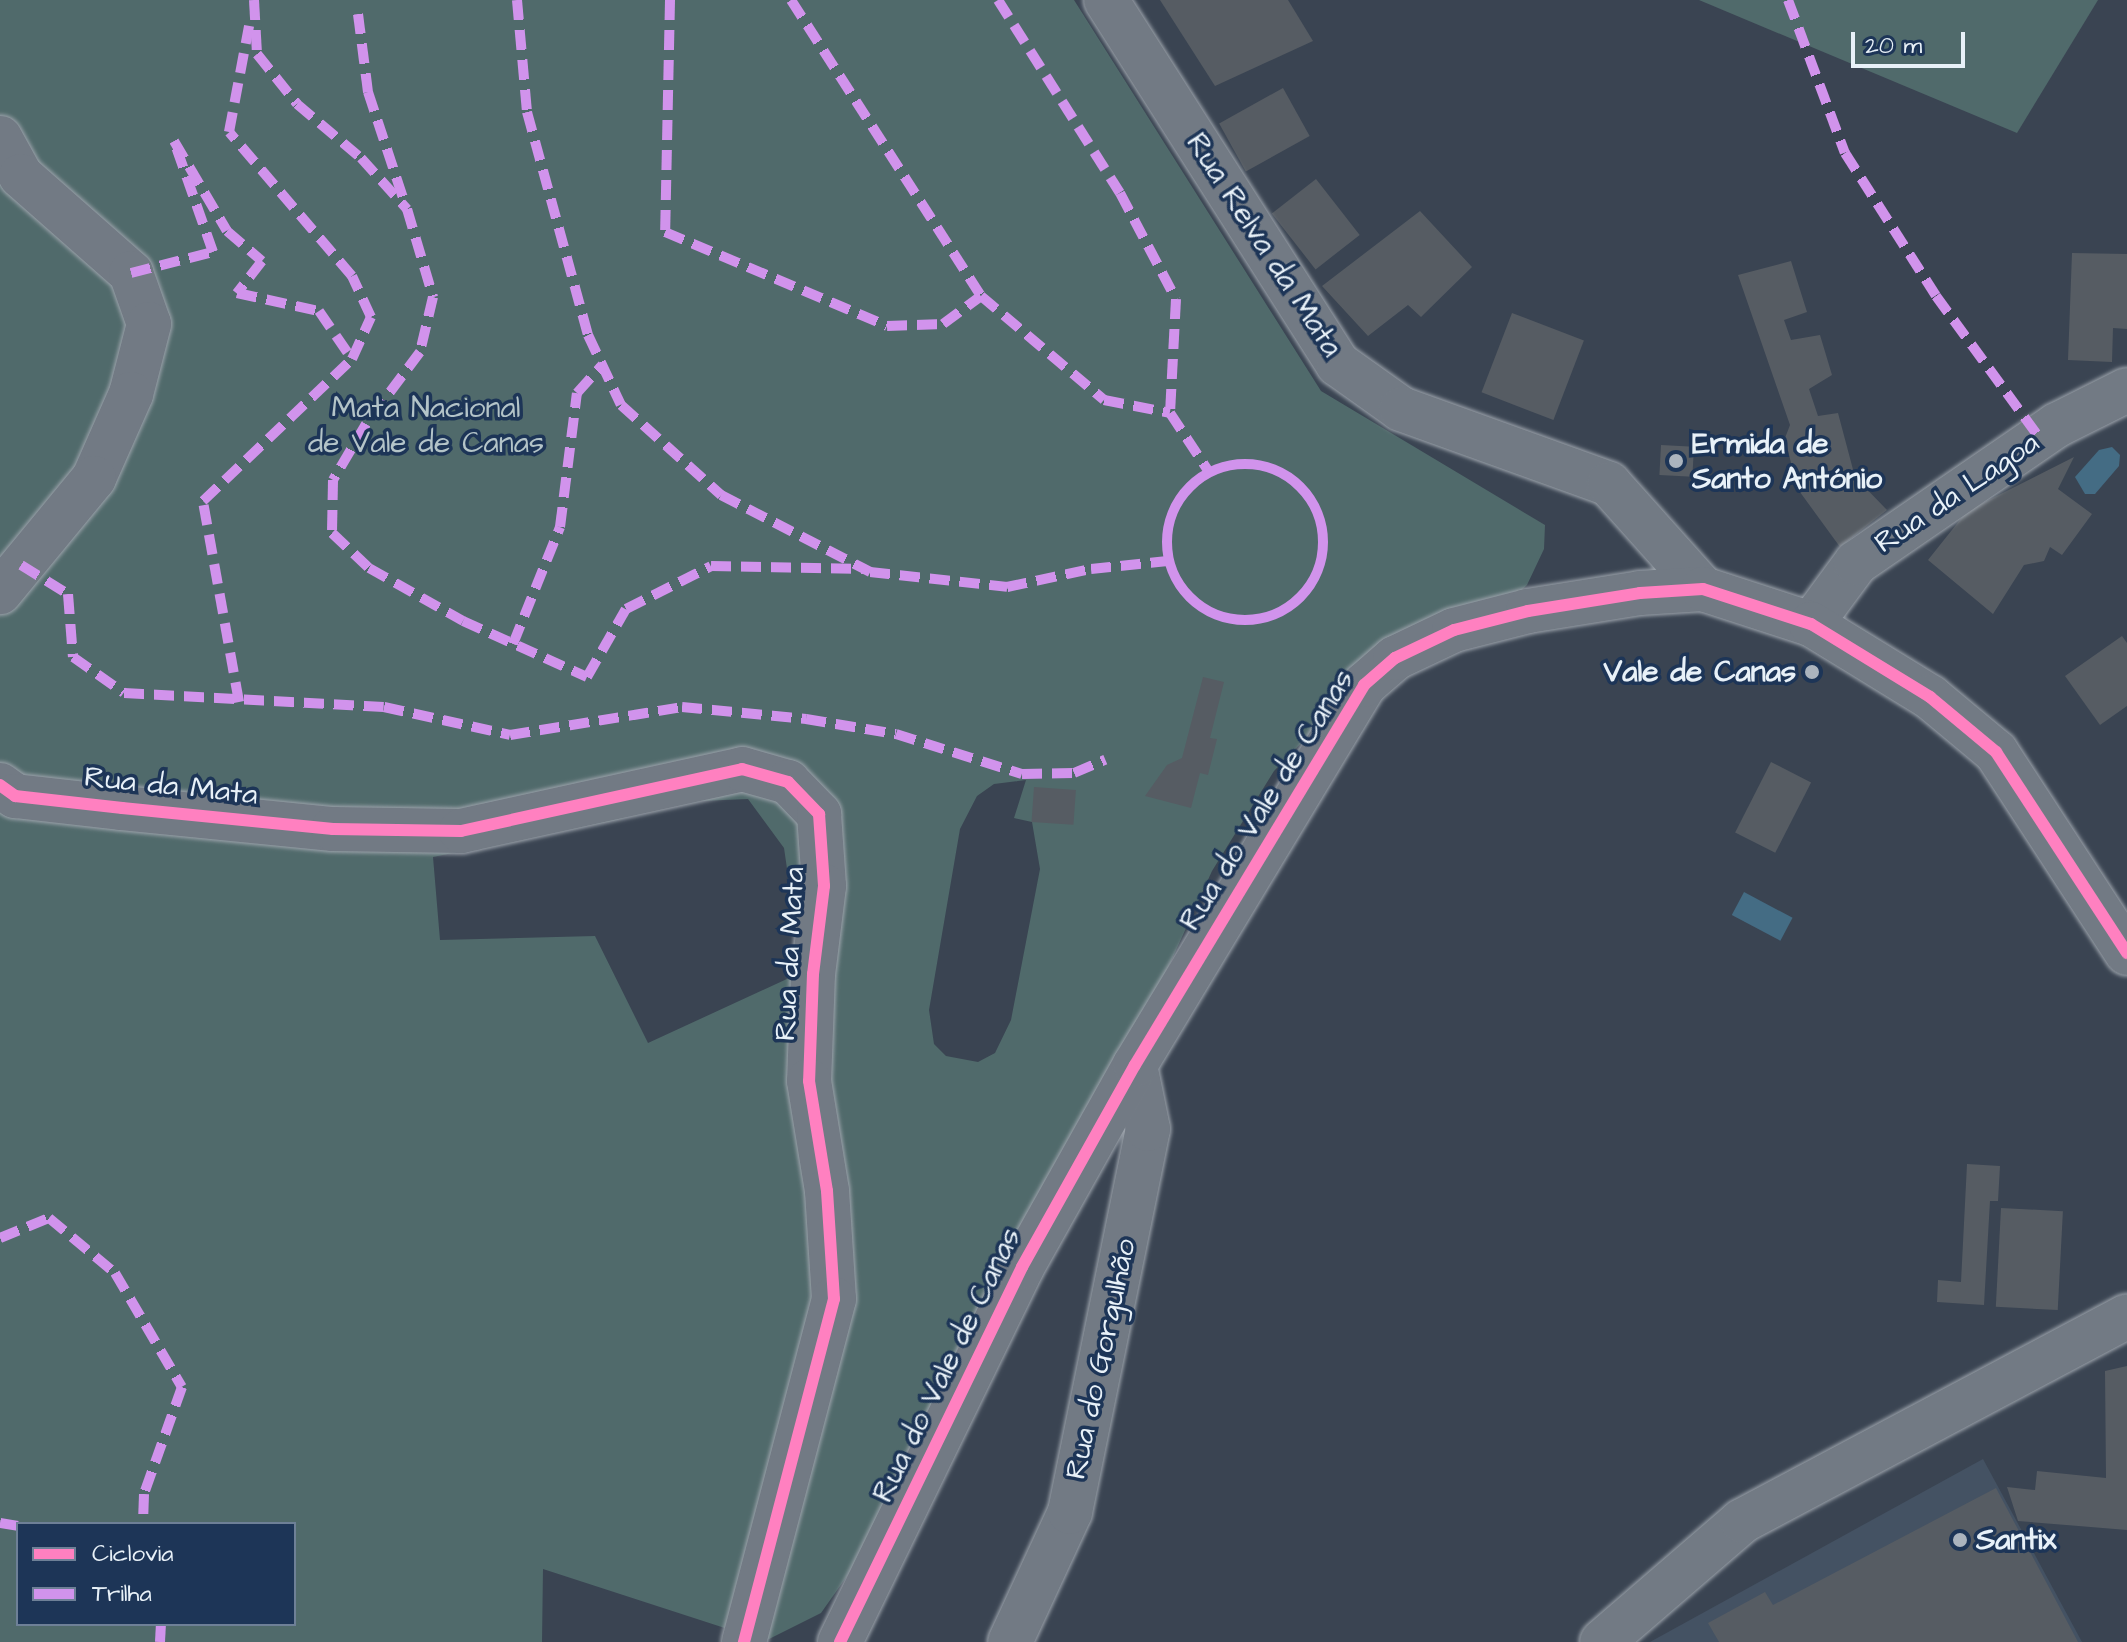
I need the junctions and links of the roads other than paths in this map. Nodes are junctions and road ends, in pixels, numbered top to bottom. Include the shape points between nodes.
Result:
1 (1106, 0) edge
2 (0, 138) edge
3 (2127, 390) edge
4 (1703, 589) junction
5 (0, 592) edge
6 (1811, 624) junction
7 (0, 785) edge
8 (2127, 953) edge
9 (1135, 1065) junction
10 (2127, 1316) edge
11 (744, 1642) edge
12 (840, 1642) edge
13 (1010, 1642) edge
14 (1602, 1642) edge

1 - 4 street, Rua Relva da Mata via 1338,364 1401,409 1609,484
2 - 5 street via 21,176 131,273 149,324 131,394 94,478
3 - 6 street, Rua da Lagoa via 2057,425 1856,563
4 - 6 street, Rua do Vale de Canas
4 - 9 street, Rua do Vale de Canas via 1591,599 1528,611 1454,630 1380,669 1364,685
6 - 8 street, Rua do Vale de Canas via 1930,697 1996,752
7 - 11 street, Rua da Mata via 15,796 122,808 333,829 461,831 742,769 788,782 819,814 824,886 813,974 809,1081 827,1191 834,1299
9 - 12 street, Rua do Vale de Canas via 1022,1267
9 - 13 street, Rua do Gorgulhão via 1148,1129 1070,1512
10 - 14 street via 1742,1521

